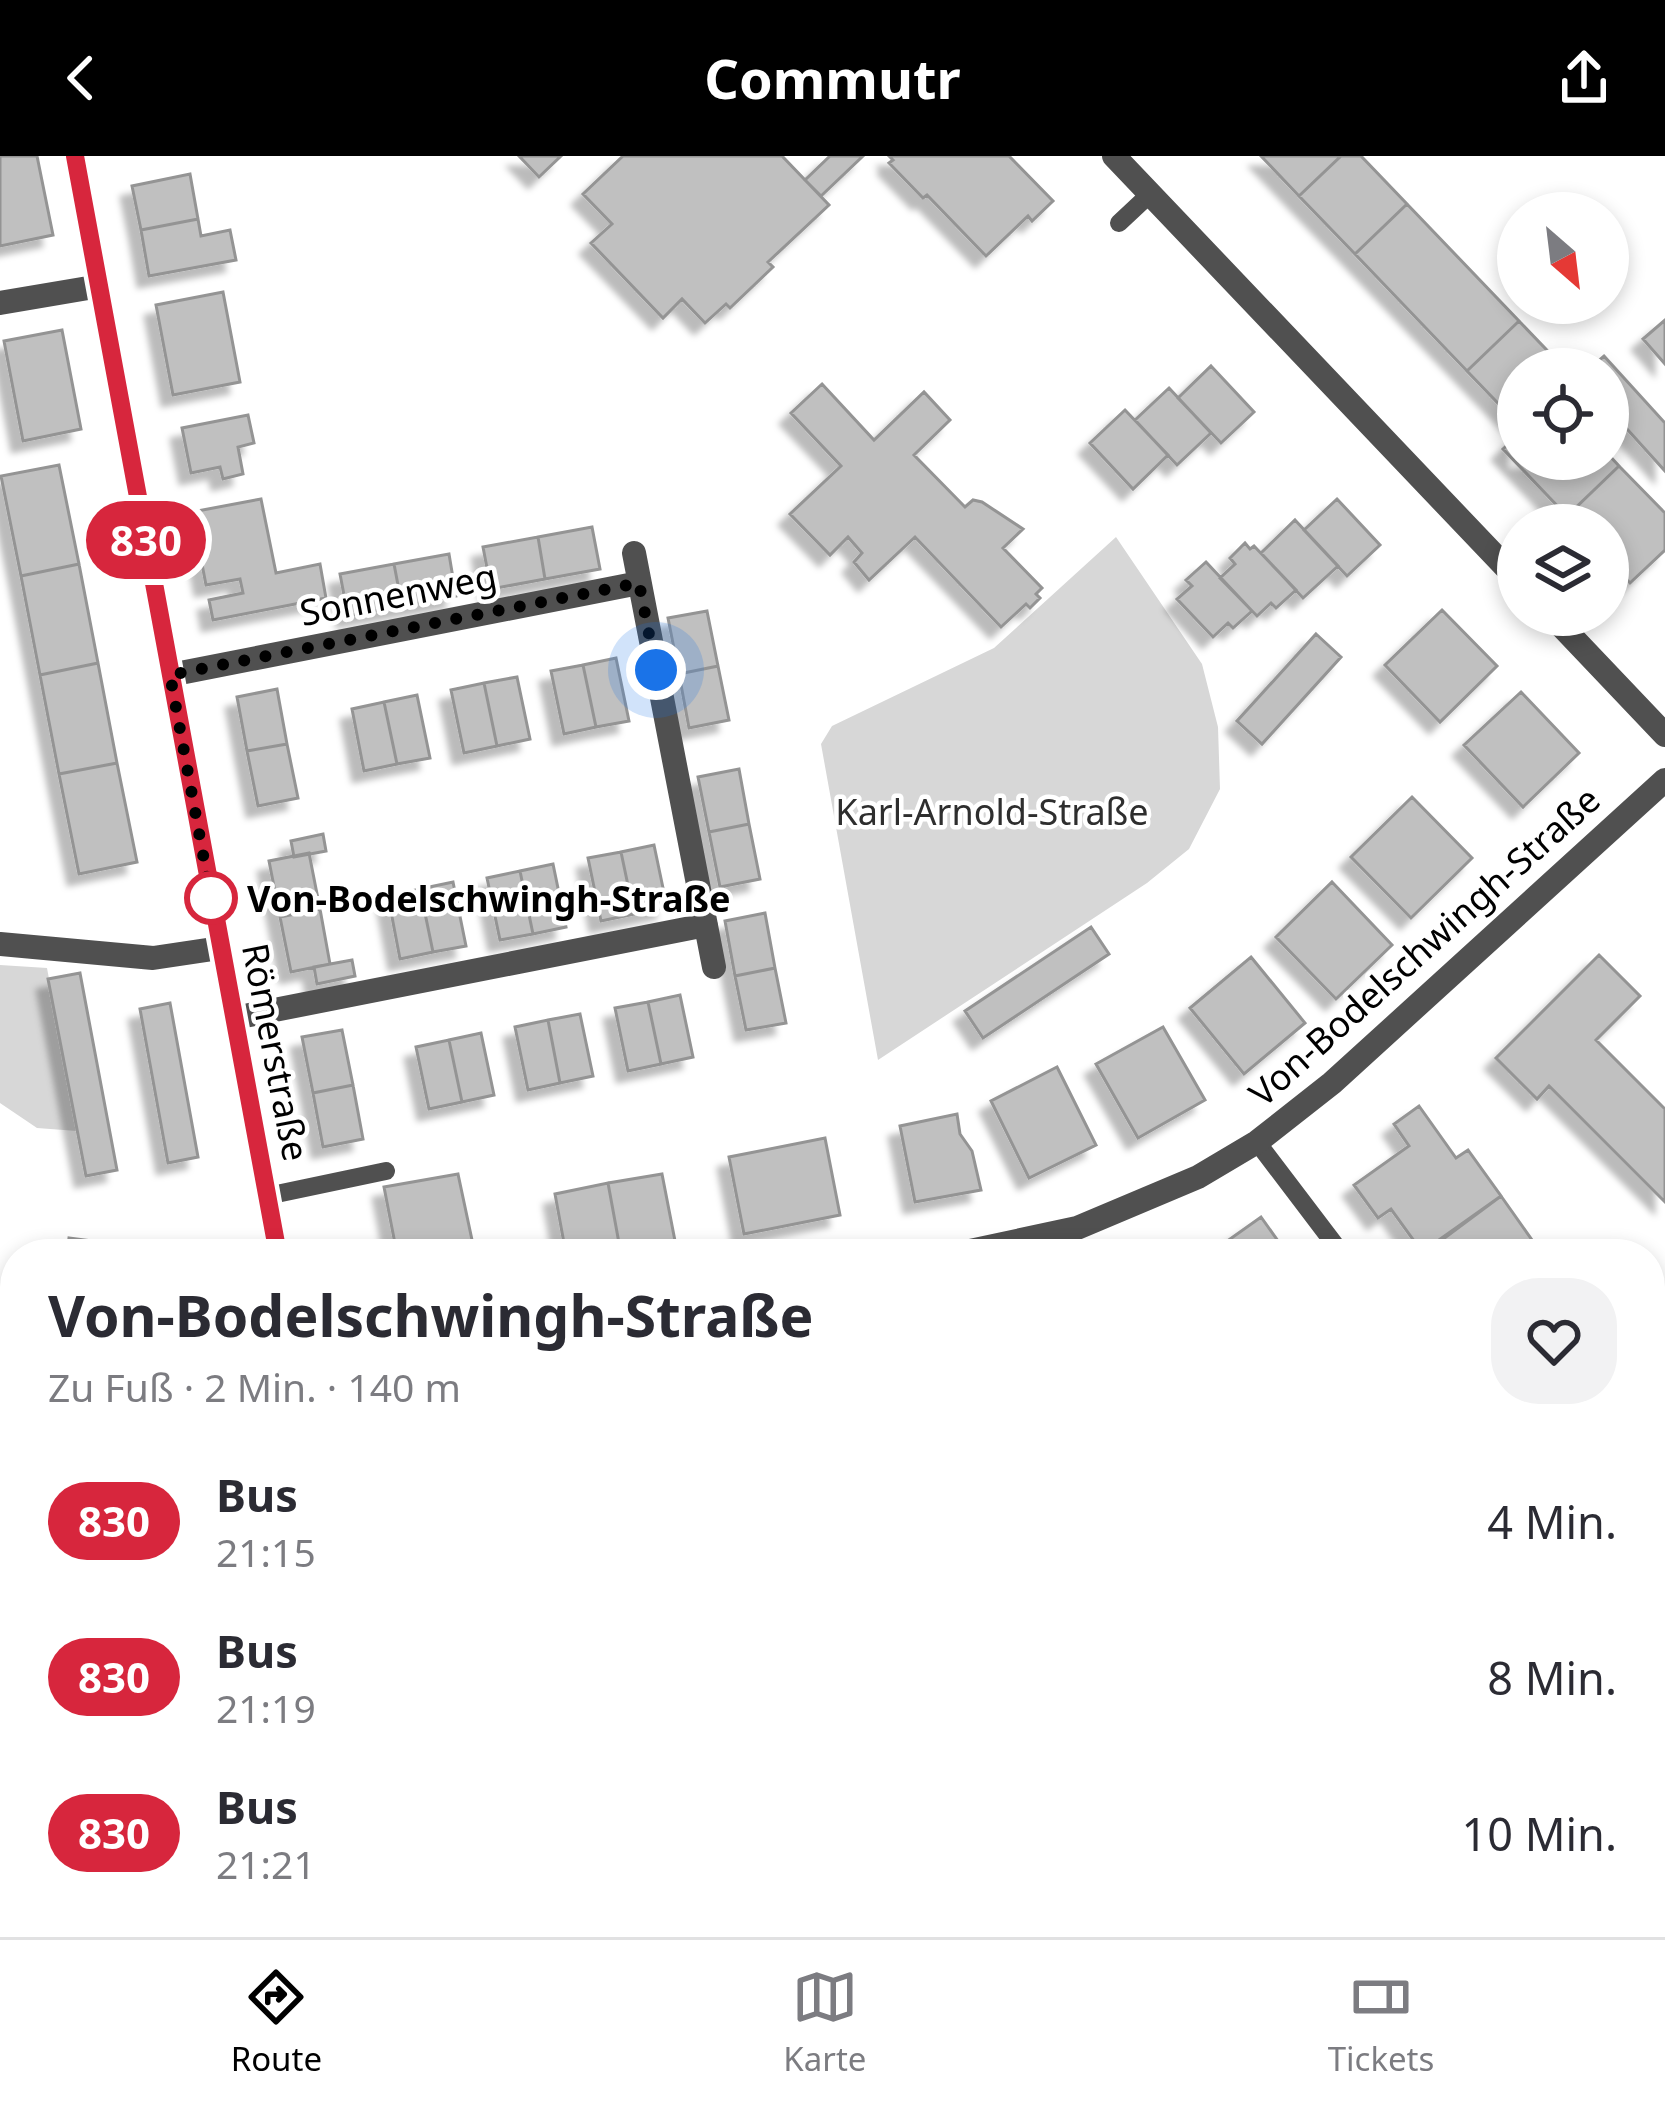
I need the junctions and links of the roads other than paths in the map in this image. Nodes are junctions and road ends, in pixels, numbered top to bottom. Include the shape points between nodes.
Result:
1 (75, 156) edge
2 (1114, 156) edge
3 (1150, 194) junction
4 (1119, 224) dead end
5 (100, 286) junction
6 (0, 303) edge
7 (634, 553) dead end
8 (1497, 558) edge
9 (639, 583) junction
10 (1571, 636) edge
11 (170, 675) junction
12 (1665, 735) edge
13 (1665, 780) edge
14 (706, 926) junction
15 (0, 944) edge
16 (220, 948) junction
17 (714, 967) dead end
18 (234, 1018) junction
19 (1257, 1142) junction
20 (386, 1172) dead end
21 (267, 1196) junction
22 (275, 1239) edge
23 (1026, 1239) edge
24 (1331, 1239) edge

1 - 5 street, Römerstraße
2 - 3 street
3 - 4 lane
3 - 8 street
5 - 6 street
5 - 11 street, Römerstraße
7 - 9 street
9 - 11 street, Sonnenweg
9 - 14 street
10 - 12 street
11 - 16 street, Römerstraße
13 - 19 street, Von-Bodelschwingh-Straße
14 - 17 street
14 - 18 street
15 - 16 street via 153,958
16 - 18 street, Römerstraße
18 - 21 street, Römerstraße
19 - 23 street, Von-Bodelschwingh-Straße via 1198,1177 1077,1228
19 - 24 lane
20 - 21 lane
21 - 22 street, Römerstraße

